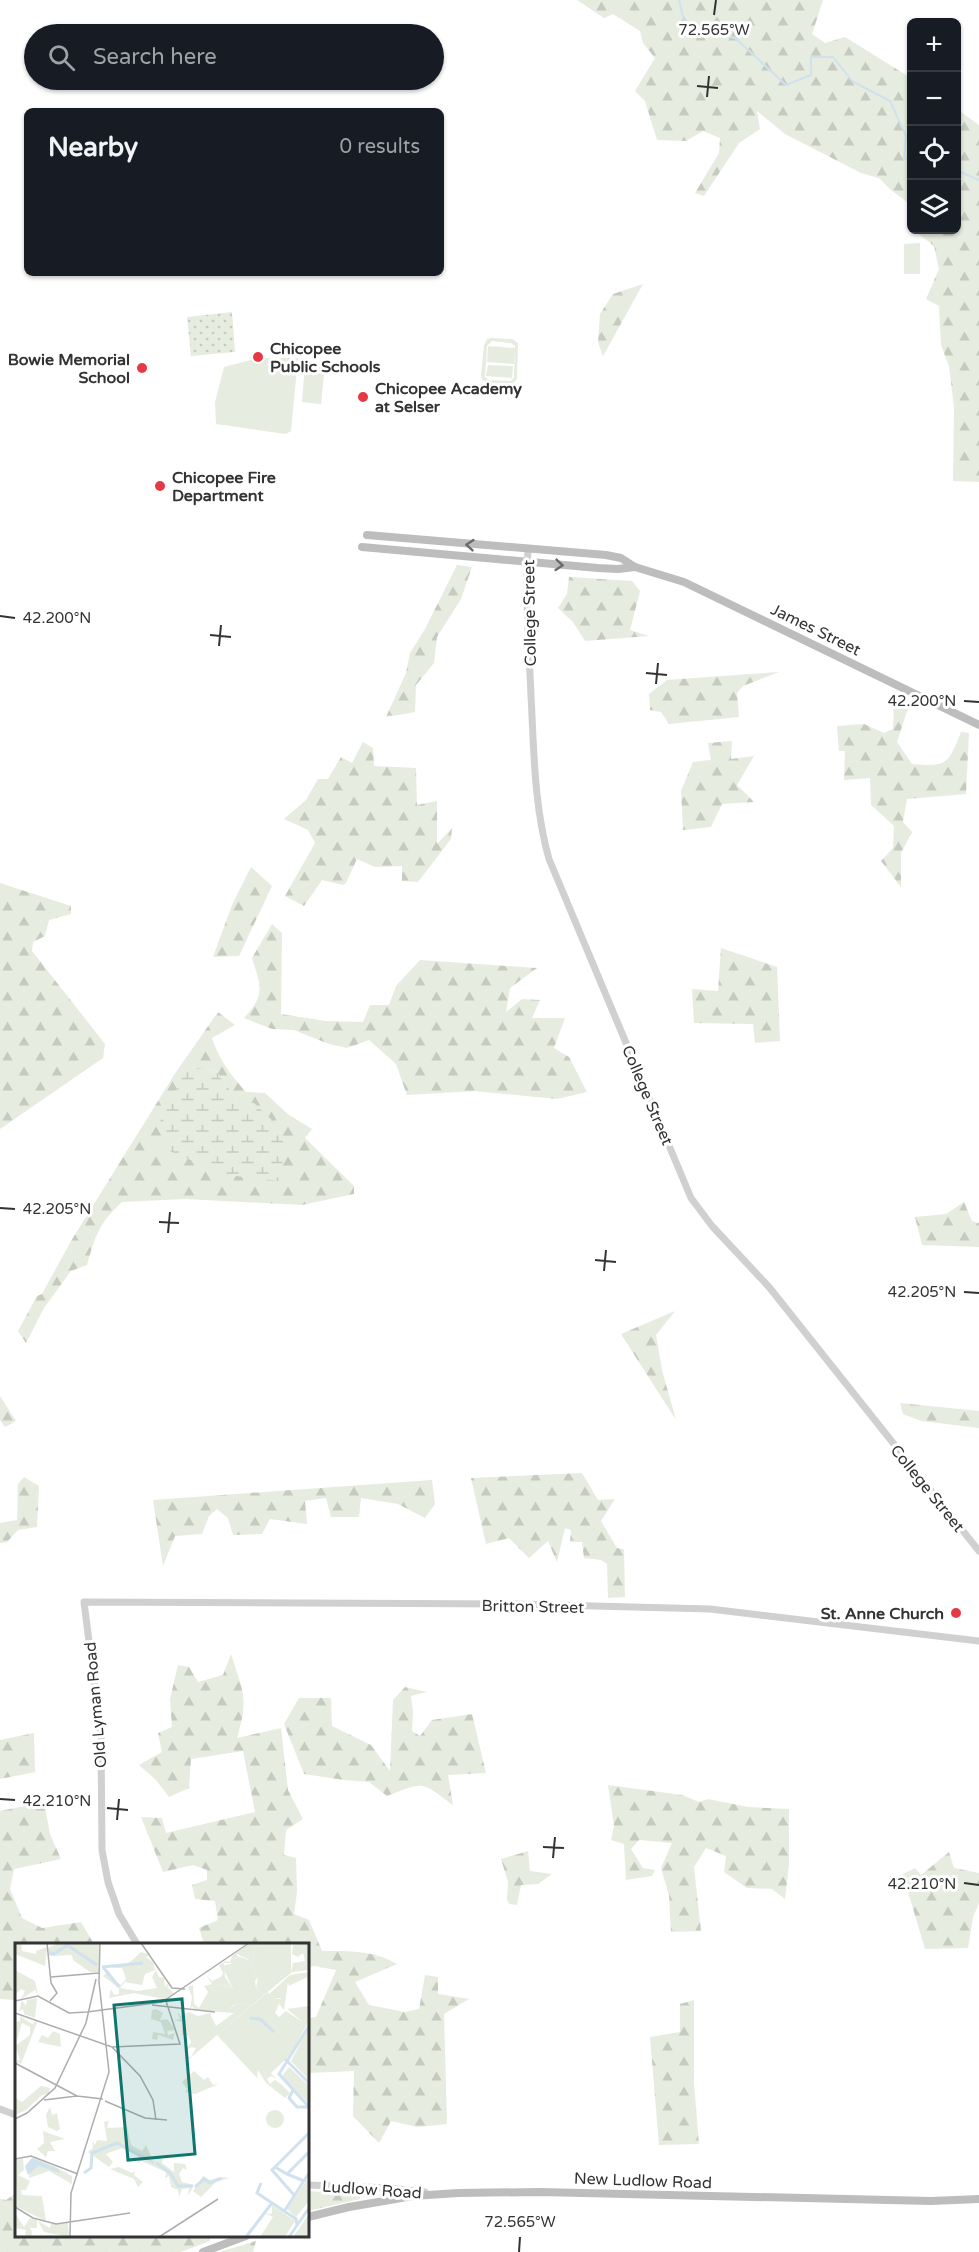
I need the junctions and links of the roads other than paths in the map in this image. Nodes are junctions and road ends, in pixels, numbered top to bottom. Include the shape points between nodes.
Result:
1 (367, 535) dead end
2 (362, 547) dead end
3 (528, 550) junction
4 (527, 562) junction
5 (635, 567) junction
6 (979, 725) edge
7 (979, 1551) edge
8 (84, 1602) joint
9 (979, 1641) edge
10 (136, 1943) edge
11 (0, 2109) edge
12 (15, 2115) edge
13 (309, 2185) edge
14 (437, 2194) junction
15 (979, 2199) edge
16 (309, 2217) edge
17 (222, 2240) edge
18 (203, 2252) edge

3 -> 1 main road, James Street
2 - 4 main road, James Street
3 - 4 street, College Street
3 - 5 main road, James Street via 606,555
4 -> 5 main road, James Street
4 - 7 street, College Street via 533,740 542,836 692,1198 775,1295
5 - 6 main road, James Street via 684,582
8 - 9 street, Britton Street via 710,1609
8 - 10 street, Old Lyman Road via 101,1736 102,1850 119,1914
11 - 12 street
13 - 14 street, Ludlow Road
14 - 15 main road, New Ludlow Road
14 - 16 main road, New Ludlow Road
17 - 18 main road

